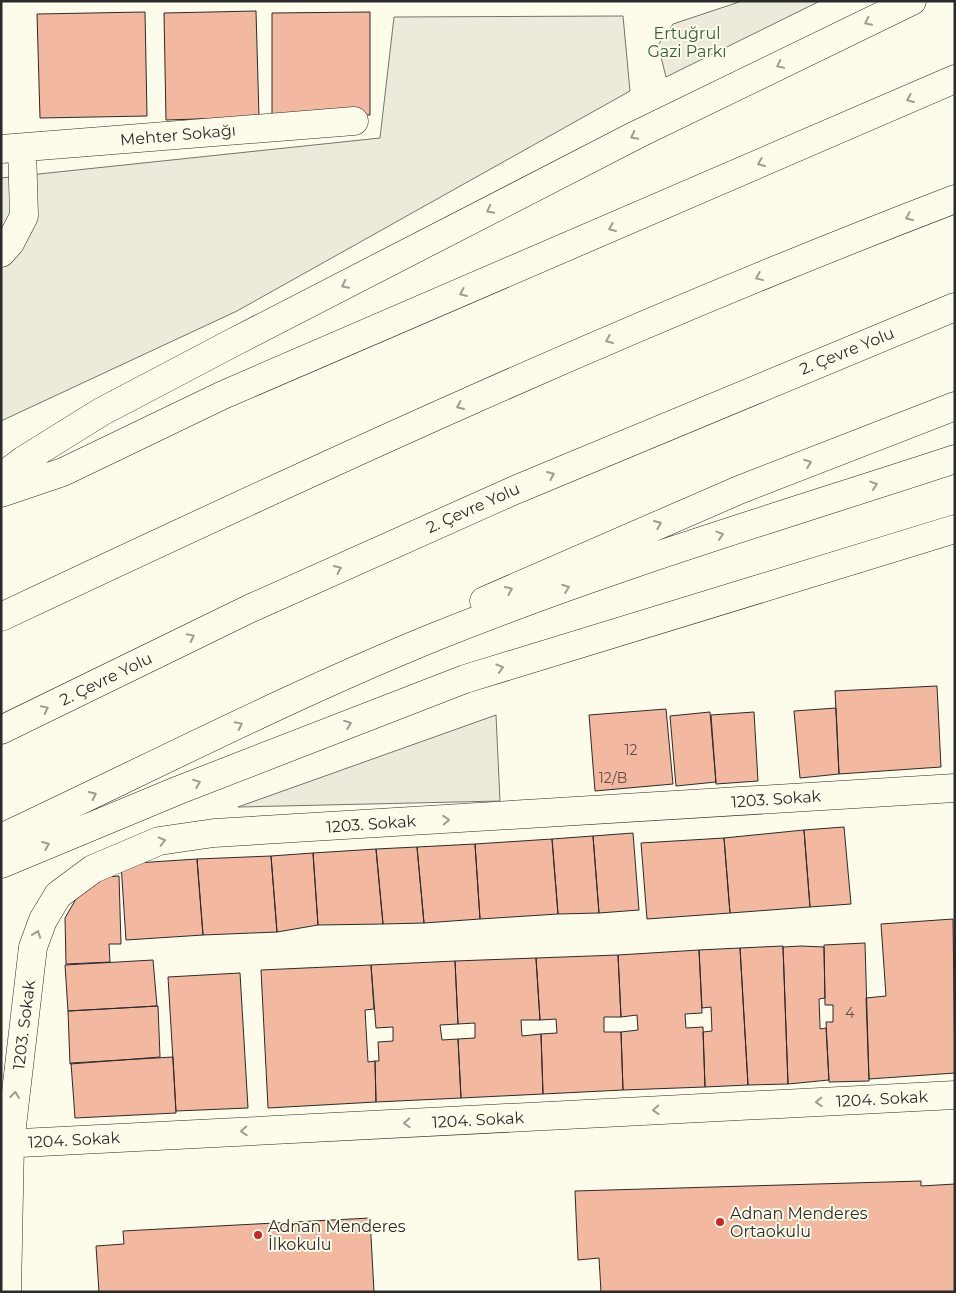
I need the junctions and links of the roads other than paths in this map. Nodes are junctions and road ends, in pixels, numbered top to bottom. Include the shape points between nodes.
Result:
1 (912, 1) edge
2 (955, 79) edge
3 (354, 121) dead end
4 (12, 149) edge
5 (955, 199) edge
6 (1, 253) edge
7 (955, 307) edge
8 (955, 406) edge
9 (955, 459) edge
10 (1, 478) edge
11 (1, 493) edge
12 (952, 530) edge
13 (1, 617) edge
14 (342, 676) junction
15 (1, 730) edge
16 (955, 788) edge
17 (1, 838) edge
18 (1, 864) edge
19 (955, 1095) edge
20 (6, 1144) edge
21 (7, 1292) edge

1 -> 10 main road via 636,135 217,351 101,412
2 -> 11 main road via 223,395 63,472
3 - 4 main road, Mehter Sokağı
4 - 6 main road via 24,216
5 -> 13 main road via 582,352 254,497
15 -> 7 main road, 2. Çevre Yolu via 249,609 515,490
14 -> 8 main road via 423,630 601,549 739,490
14 -> 9 main road via 448,632 659,555
18 -> 12 main road via 179,790 464,679
17 -> 14 main road
20 -> 16 main road, 1203. Sokak via 33,947 42,920 58,895 93,870 159,841 214,833
19 -> 20 main road, 1204. Sokak
20 - 21 main road, 1203. Sokak

